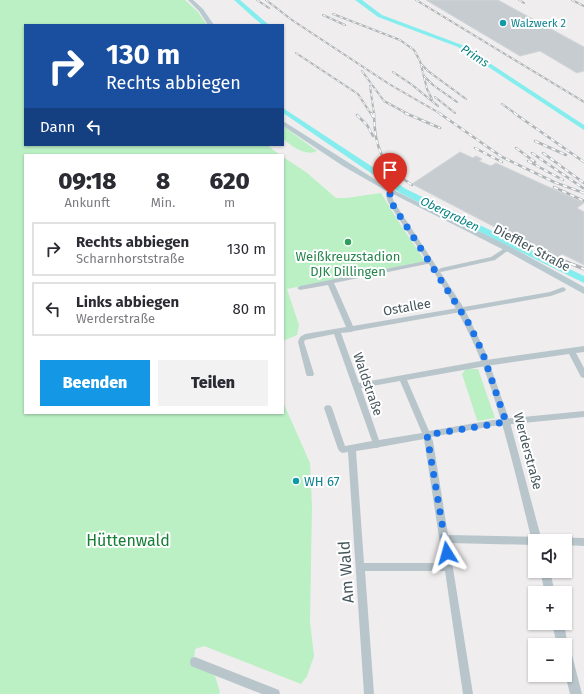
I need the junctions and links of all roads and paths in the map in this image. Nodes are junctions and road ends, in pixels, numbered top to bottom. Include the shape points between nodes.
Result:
1 (190, 0) edge
2 (210, 24) edge
3 (284, 124) edge
4 (395, 193) junction
5 (508, 248) junction
6 (430, 262) junction
7 (441, 270) dead end
8 (330, 282) junction
9 (300, 288) dead end
10 (563, 290) dead end
11 (584, 291) edge
12 (461, 310) junction
13 (351, 330) junction
14 (337, 332) junction
15 (584, 349) edge
16 (571, 351) junction
17 (486, 363) junction
18 (310, 374) dead end
19 (584, 375) edge
20 (402, 377) junction
21 (356, 386) junction
22 (328, 408) dead end
23 (584, 414) edge
24 (506, 422) junction
25 (427, 435) junction
26 (377, 444) junction
27 (352, 449) junction
28 (535, 534) edge
29 (445, 539) junction
30 (528, 540) edge
31 (572, 541) edge
32 (584, 542) edge
33 (361, 566) junction
34 (448, 568) junction
35 (195, 662) dead end
36 (572, 672) edge
37 (578, 690) edge
38 (275, 694) edge
39 (369, 694) edge
40 (468, 694) edge

1 - 2 main road
3 - 4 main road, Dieffler Straße via 342,163
4 - 5 main road, Dieffler Straße
4 - 6 street, Werderstraße via 393,204
5 - 7 street via 493,259
5 - 11 main road, Dieffler Straße
6 - 8 street
6 - 12 street, Werderstraße
8 - 9 street
8 - 13 street
10 - 12 street, Ostallee
12 - 13 street, Ostallee
12 - 17 street, Werderstraße
13 - 14 street, Ostallee
14 - 18 street, Ostallee via 302,339
14 - 21 street, Waldstraße
15 - 16 street
16 - 17 street
16 - 19 street
17 - 20 street
17 - 24 street, Werderstraße
20 - 21 street
20 - 25 street
21 - 26 street, Waldstraße
22 - 27 street via 342,450
23 - 24 street
24 - 25 street
24 - 28 street, Werderstraße
25 - 26 street
25 - 29 street
26 - 27 street
27 - 33 street, Am Wald
29 - 30 street
29 - 34 street
31 - 32 street
33 - 34 street
33 - 39 street, Am Wald
34 - 40 street
35 - 38 street
36 - 37 street

